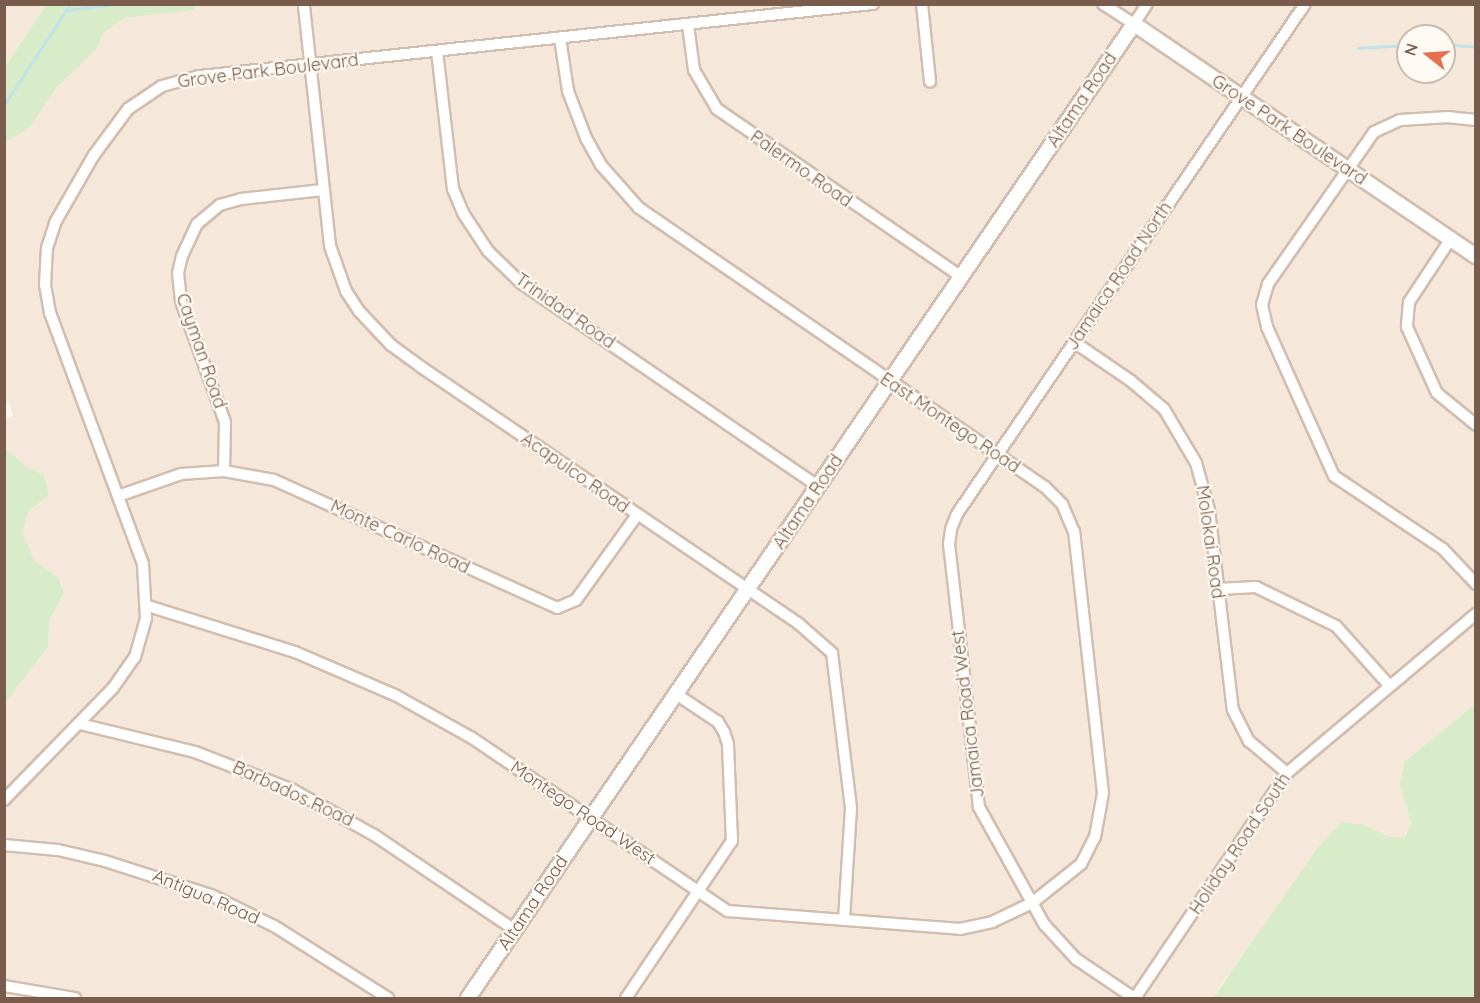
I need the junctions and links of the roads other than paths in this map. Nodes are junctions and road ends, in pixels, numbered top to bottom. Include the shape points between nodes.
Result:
1 (873, 4) edge
2 (922, 4) edge
3 (1103, 4) edge
4 (1147, 4) edge
5 (1305, 4) edge
6 (304, 6) dead end
7 (1134, 24) junction
8 (688, 25) junction
9 (560, 38) junction
10 (437, 51) junction
11 (310, 65) junction
12 (930, 82) dead end
13 (1241, 97) junction
14 (1476, 120) edge
15 (1345, 169) junction
16 (323, 190) junction
17 (1450, 240) junction
18 (1476, 256) edge
19 (962, 277) junction
20 (1074, 342) junction
21 (890, 381) junction
22 (1476, 425) edge
23 (998, 455) junction
24 (225, 471) junction
25 (818, 486) junction
26 (118, 496) junction
27 (637, 515) junction
28 (1476, 584) edge
29 (1218, 589) junction
30 (747, 590) junction
31 (148, 606) junction
32 (1476, 614) edge
33 (1389, 685) junction
34 (676, 694) junction
35 (80, 724) junction
36 (1287, 773) junction
37 (4, 800) edge
38 (591, 819) junction
39 (4, 845) edge
40 (699, 892) junction
41 (1032, 903) junction
42 (844, 920) junction
43 (515, 930) junction
44 (4, 986) edge
45 (75, 999) edge
46 (388, 999) edge
47 (468, 999) edge
48 (626, 999) edge
49 (1135, 999) edge

1 - 8 street, Grove Park Boulevard
2 - 12 street
3 - 7 street, Grove Park Boulevard
4 - 7 street, Altama Road
5 - 13 street, Jamaica Road North
6 - 11 street, Acapulco Road
7 - 13 street, Grove Park Boulevard
7 - 19 street, Altama Road
8 - 9 street, Grove Park Boulevard
8 - 19 street, Palermo Road via 694,70 717,108
9 - 10 street, Grove Park Boulevard
9 - 21 street, East Montego Road via 572,104 586,138 620,189 659,223
10 - 11 street, Grove Park Boulevard
10 - 25 street, Trinidad Road via 453,189 463,213 488,251 521,283
11 - 16 street, Acapulco Road
11 - 26 street, Grove Park Boulevard via 200,76 154,90 119,118 56,221 46,257 47,304
13 - 15 street, Grove Park Boulevard
13 - 20 street, Jamaica Road North
14 - 15 street via 1424,117 1386,125 1363,143
15 - 17 street, Grove Park Boulevard
15 - 28 street via 1268,284 1262,305 1264,317 1334,476 1443,549
16 - 24 street, Cayman Road via 220,205 197,224 182,256 178,273 181,301 225,422
16 - 27 street, Acapulco Road via 335,265 346,291 374,328 421,367
17 - 18 street, Grove Park Boulevard
17 - 22 street via 1412,297 1407,327 1437,393
19 - 21 street, Altama Road
20 - 23 street, Jamaica Road North
20 - 29 street, Molokai Road via 1148,394 1185,441 1200,474 1209,510
21 - 23 street, East Montego Road
21 - 25 street, Altama Road
23 - 41 street, Jamaica Road West via 957,514 949,544 979,807
23 - 41 street, East Montego Road via 1049,491 1062,504 1072,524 1102,793 1100,822 1089,851 1071,874
24 - 26 street, Monte Carlo Road via 181,474
24 - 27 street, Monte Carlo Road via 291,485 550,608 569,606 576,600
25 - 30 street, Altama Road
26 - 31 street, Grove Park Boulevard via 143,564
27 - 30 street, Acapulco Road
29 - 33 street via 1256,587 1336,626
29 - 36 street, Molokai Road via 1233,710 1249,741
30 - 34 street, Altama Road
30 - 42 street, Acapulco Road via 823,642 832,653 851,808
31 - 35 street, Grove Park Boulevard via 135,657
31 - 38 street, Montego Road West via 295,652 395,695 472,738
32 - 33 street, Holiday Road South
33 - 36 street, Holiday Road South
34 - 38 street, Altama Road
34 - 40 street via 718,722 728,744 732,841
35 - 37 street, Grove Park Boulevard
35 - 43 street, Barbados Road via 195,752 302,795 374,835
36 - 49 street, Holiday Road South
38 - 40 street, Montego Road West
38 - 43 street, Altama Road
39 - 46 street, Antigua Road via 58,850 105,861 211,895 282,931
40 - 42 street, Montego Road West via 738,913
40 - 48 street
41 - 42 street, Montego Road West via 992,922 960,929
41 - 49 street, Jamaica Road West via 1044,924 1076,959
43 - 47 street, Altama Road
44 - 45 street

